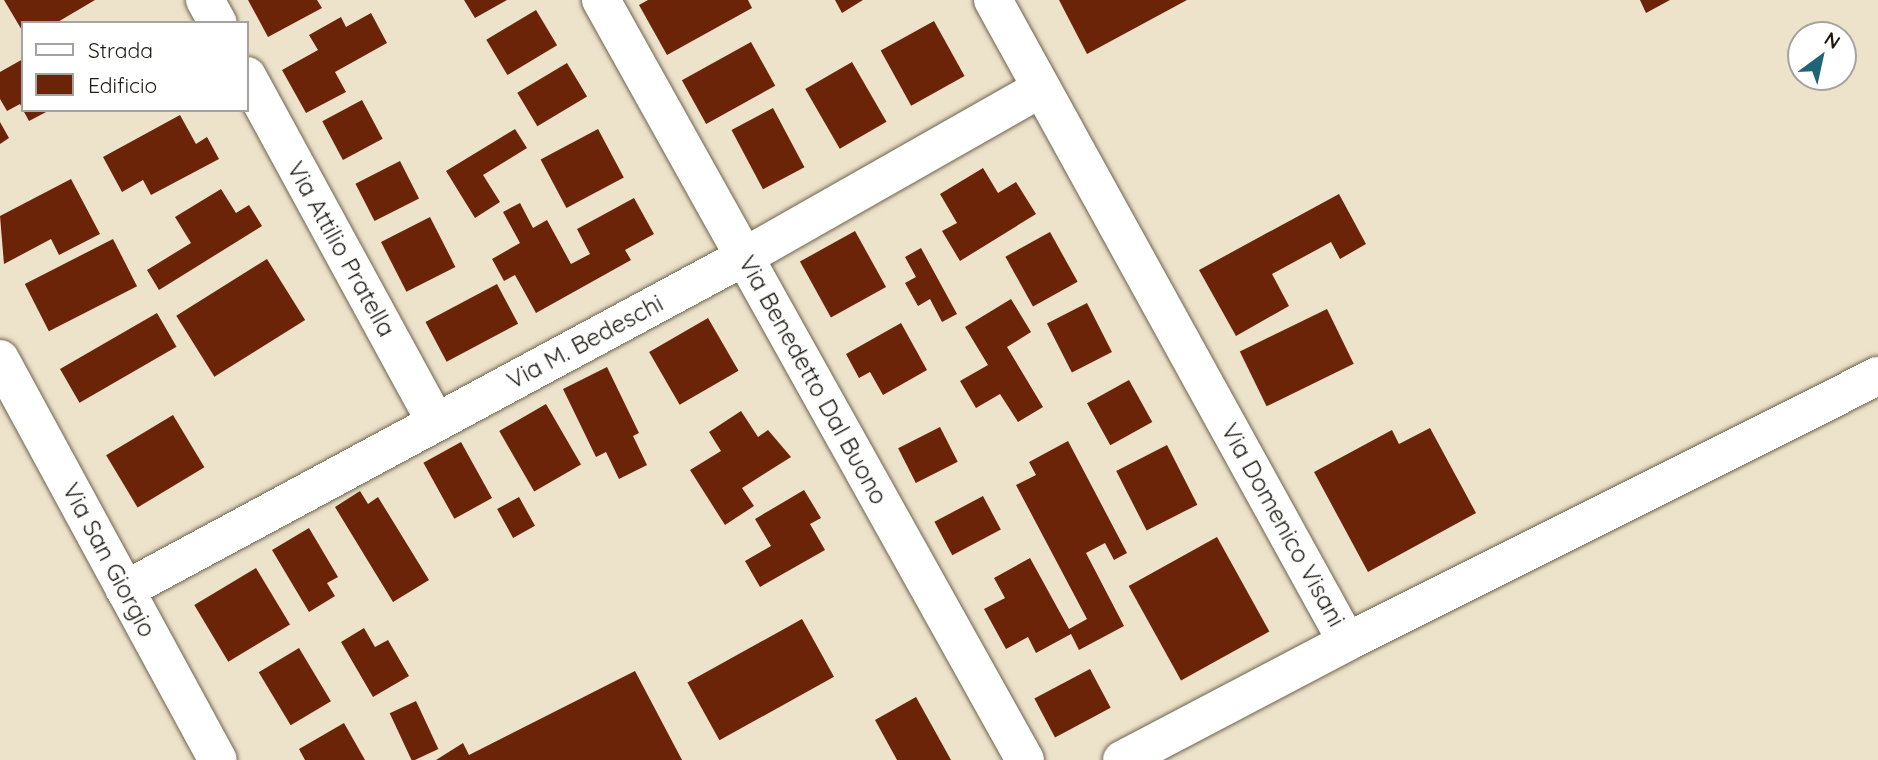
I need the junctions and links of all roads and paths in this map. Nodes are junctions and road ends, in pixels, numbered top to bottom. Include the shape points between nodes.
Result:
1 (205, 0) edge
2 (601, 0) edge
3 (993, 0) edge
4 (217, 21) edge
5 (248, 78) edge
6 (1041, 88) junction
7 (744, 257) junction
8 (0, 359) edge
9 (1878, 376) edge
10 (436, 422) junction
11 (125, 590) junction
12 (1347, 642) junction
13 (218, 760) edge
14 (1025, 760) edge
15 (1122, 760) edge

1 - 4 street
2 - 7 street, Via Benedetto Dal Buono
3 - 6 street, Via Domenico Visani
5 - 10 street, Via Attilio Pratella
6 - 7 street, Via M. Bedeschi
6 - 12 street, Via Domenico Visani
7 - 10 street, Via M. Bedeschi
7 - 14 street, Via Benedetto Dal Buono
8 - 11 street, Via San Giorgio
9 - 12 street, Via Domenico Visani
10 - 11 street, Via M. Bedeschi
11 - 13 street, Via San Giorgio
12 - 15 street

